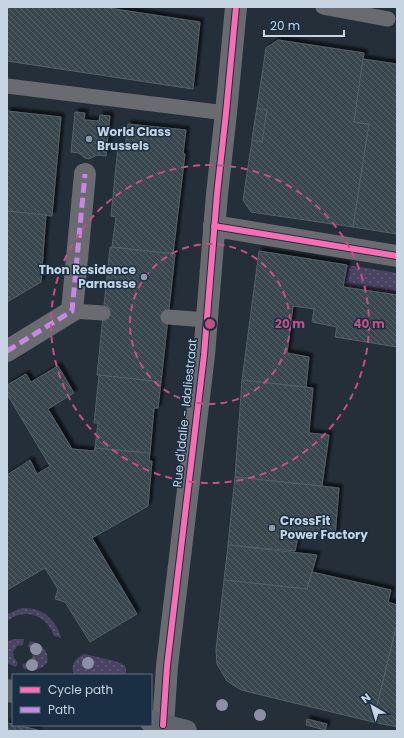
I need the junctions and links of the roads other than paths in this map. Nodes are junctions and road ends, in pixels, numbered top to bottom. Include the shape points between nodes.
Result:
1 (236, 7) edge
2 (323, 7) edge
3 (388, 19) dead end
4 (7, 86) edge
5 (226, 113) junction
6 (85, 174) dead end
7 (214, 226) junction
8 (397, 256) edge
9 (72, 311) junction
10 (104, 313) dead end
11 (168, 317) dead end
12 (207, 320) junction
13 (7, 351) edge
14 (157, 724) edge
15 (186, 731) edge

1 - 5 street, Rue d'Idalie - Idaliestraat
2 - 3 lane
4 - 5 lane
5 - 7 street, Rue d'Idalie - Idaliestraat
6 - 9 street
7 - 8 street
7 - 12 street, Rue d'Idalie - Idaliestraat
9 - 10 lane
9 - 13 street
11 - 12 lane
12 - 14 street, Rue d'Idalie - Idaliestraat via 167,666
14 - 15 main road

